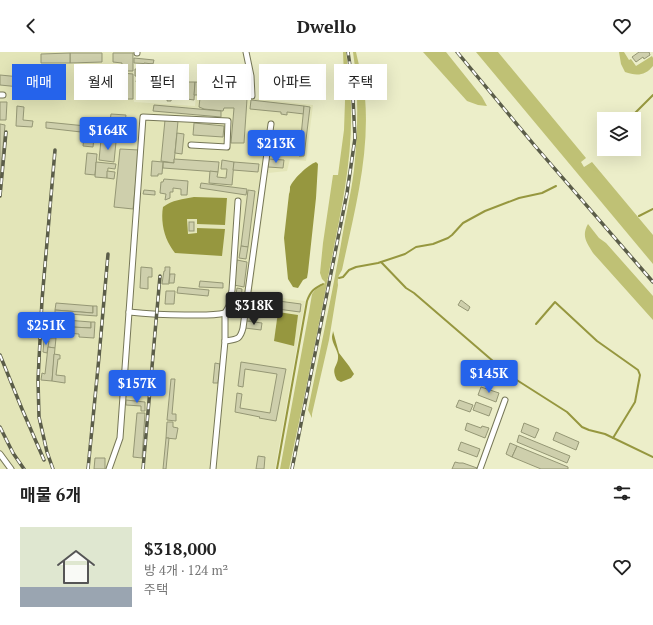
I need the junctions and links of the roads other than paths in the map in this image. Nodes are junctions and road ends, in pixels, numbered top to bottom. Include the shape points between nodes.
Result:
1 (246, 52) edge
2 (252, 96) dead end
3 (271, 124) dead end
4 (191, 145) dead end
5 (238, 200) dead end
6 (128, 312) junction
7 (225, 313) junction
8 (225, 341) junction
9 (505, 400) dead end
10 (0, 454) edge
11 (11, 469) edge
12 (109, 469) edge
13 (213, 469) edge
14 (480, 469) edge

1 - 2 street
3 - 8 street via 243,328 238,338
4 - 6 street via 227,147 228,121 142,117
5 - 7 street via 232,290
6 - 7 street via 200,316
6 - 12 street via 120,438
7 - 8 street
8 - 13 street
9 - 14 street
10 - 11 street

